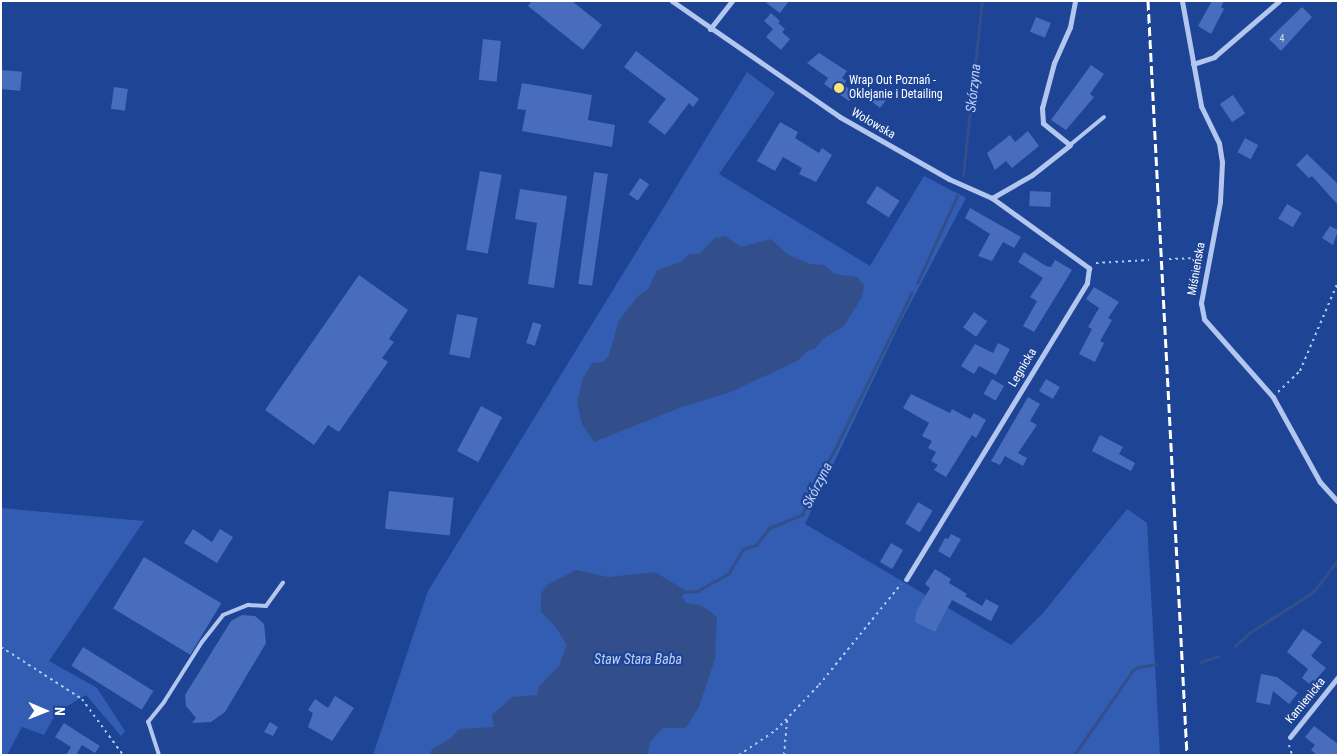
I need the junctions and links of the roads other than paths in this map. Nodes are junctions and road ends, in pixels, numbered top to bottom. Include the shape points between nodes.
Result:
1 (672, 1) edge
2 (732, 1) edge
3 (1075, 1) edge
4 (1182, 1) edge
5 (1279, 1) edge
6 (710, 29) junction
7 (1193, 64) junction
8 (1104, 117) dead end
9 (1070, 145) junction
10 (992, 198) junction
11 (1338, 502) edge
12 (906, 579) road end
13 (283, 584) dead end
14 (1338, 677) edge
15 (1290, 737) dead end
16 (159, 755) edge

1 - 6 street, Wołowska
2 - 6 street
3 - 9 street via 1070,27 1054,63 1042,108 1043,123
4 - 7 street, Miśnieńska
5 - 7 street via 1214,57
6 - 10 street, Wołowska via 840,117 949,179
7 - 11 street, Miśnieńska via 1201,106 1219,143 1222,162 1220,202 1201,302 1204,319 1273,397 1320,482
8 - 9 lane
9 - 10 street via 1032,175
10 - 12 street, Legnicka via 1086,264 1087,283
13 - 16 lane via 266,606 248,605 223,615 202,642 148,722
14 - 15 street, Kamienicka

